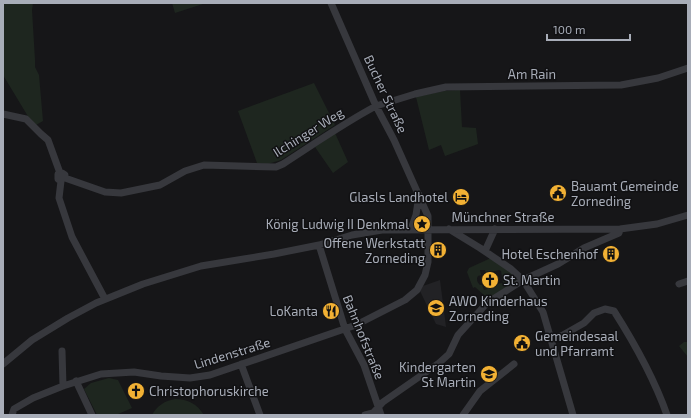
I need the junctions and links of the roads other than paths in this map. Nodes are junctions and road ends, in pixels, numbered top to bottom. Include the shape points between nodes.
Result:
1 (332, 3) edge
2 (688, 68) edge
3 (376, 106) junction
4 (3, 114) edge
5 (62, 177) junction
6 (419, 195) junction
7 (688, 215) edge
8 (411, 229) junction
9 (429, 229) junction
10 (449, 229) junction
11 (495, 229) junction
12 (620, 229) junction
13 (319, 245) junction
14 (485, 251) junction
15 (523, 280) junction
16 (688, 281) edge
17 (679, 284) dead end
18 (105, 299) junction
19 (345, 329) junction
20 (551, 339) junction
21 (62, 351) dead end
22 (3, 364) edge
23 (241, 364) junction
24 (514, 364) dead end
25 (76, 382) junction
26 (63, 386) junction
27 (379, 407) junction
28 (12, 415) edge
29 (92, 415) edge
30 (260, 415) edge
31 (365, 415) edge
32 (381, 415) edge
33 (463, 415) edge
34 (573, 415) edge
35 (667, 415) edge

1 - 3 street, Bucher Straße
2 - 3 street, Am Rain via 658,78 621,85 446,87
3 - 5 street, Ilchinger Weg via 276,167 204,165 185,171 160,185 121,193 105,192
3 - 6 street, Bucher Straße
4 - 5 street via 26,119 48,140
5 - 18 street via 59,198 72,237
6 - 8 street
6 - 9 street, Bucher Straße via 428,216
7 - 12 street, Münchner Straße via 656,224
8 - 9 street, Münchner Straße
8 - 13 street, Münchner Straße via 363,233
9 - 10 street, Münchner Straße
9 - 19 street, Lindenstraße via 427,266 417,290 406,300
10 - 11 street, Münchner Straße
10 - 14 street
11 - 12 street, Münchner Straße
11 - 14 street
12 - 15 street via 619,233
13 - 18 street, Münchner Straße via 201,266
13 - 19 street, Bahnhofstraße
14 - 15 street
15 - 20 street via 543,312
15 - 27 street via 482,307 458,335 449,354
16 - 17 street
18 - 22 street, Münchner Straße via 32,340
19 - 23 street, Lindenstraße
19 - 27 street, Bahnhofstraße via 362,362
20 - 34 street
20 - 35 street via 584,323 594,313 605,308 614,311 653,379
21 - 26 street
23 - 25 street, Lindenstraße via 210,375 190,378 134,372 101,374
23 - 30 street
24 - 33 street via 480,391
25 - 26 street, Lindenstraße
25 - 29 street
26 - 28 street, Lindenstraße via 32,398 14,409
27 - 31 street via 373,413
27 - 32 street, Bahnhofstraße

